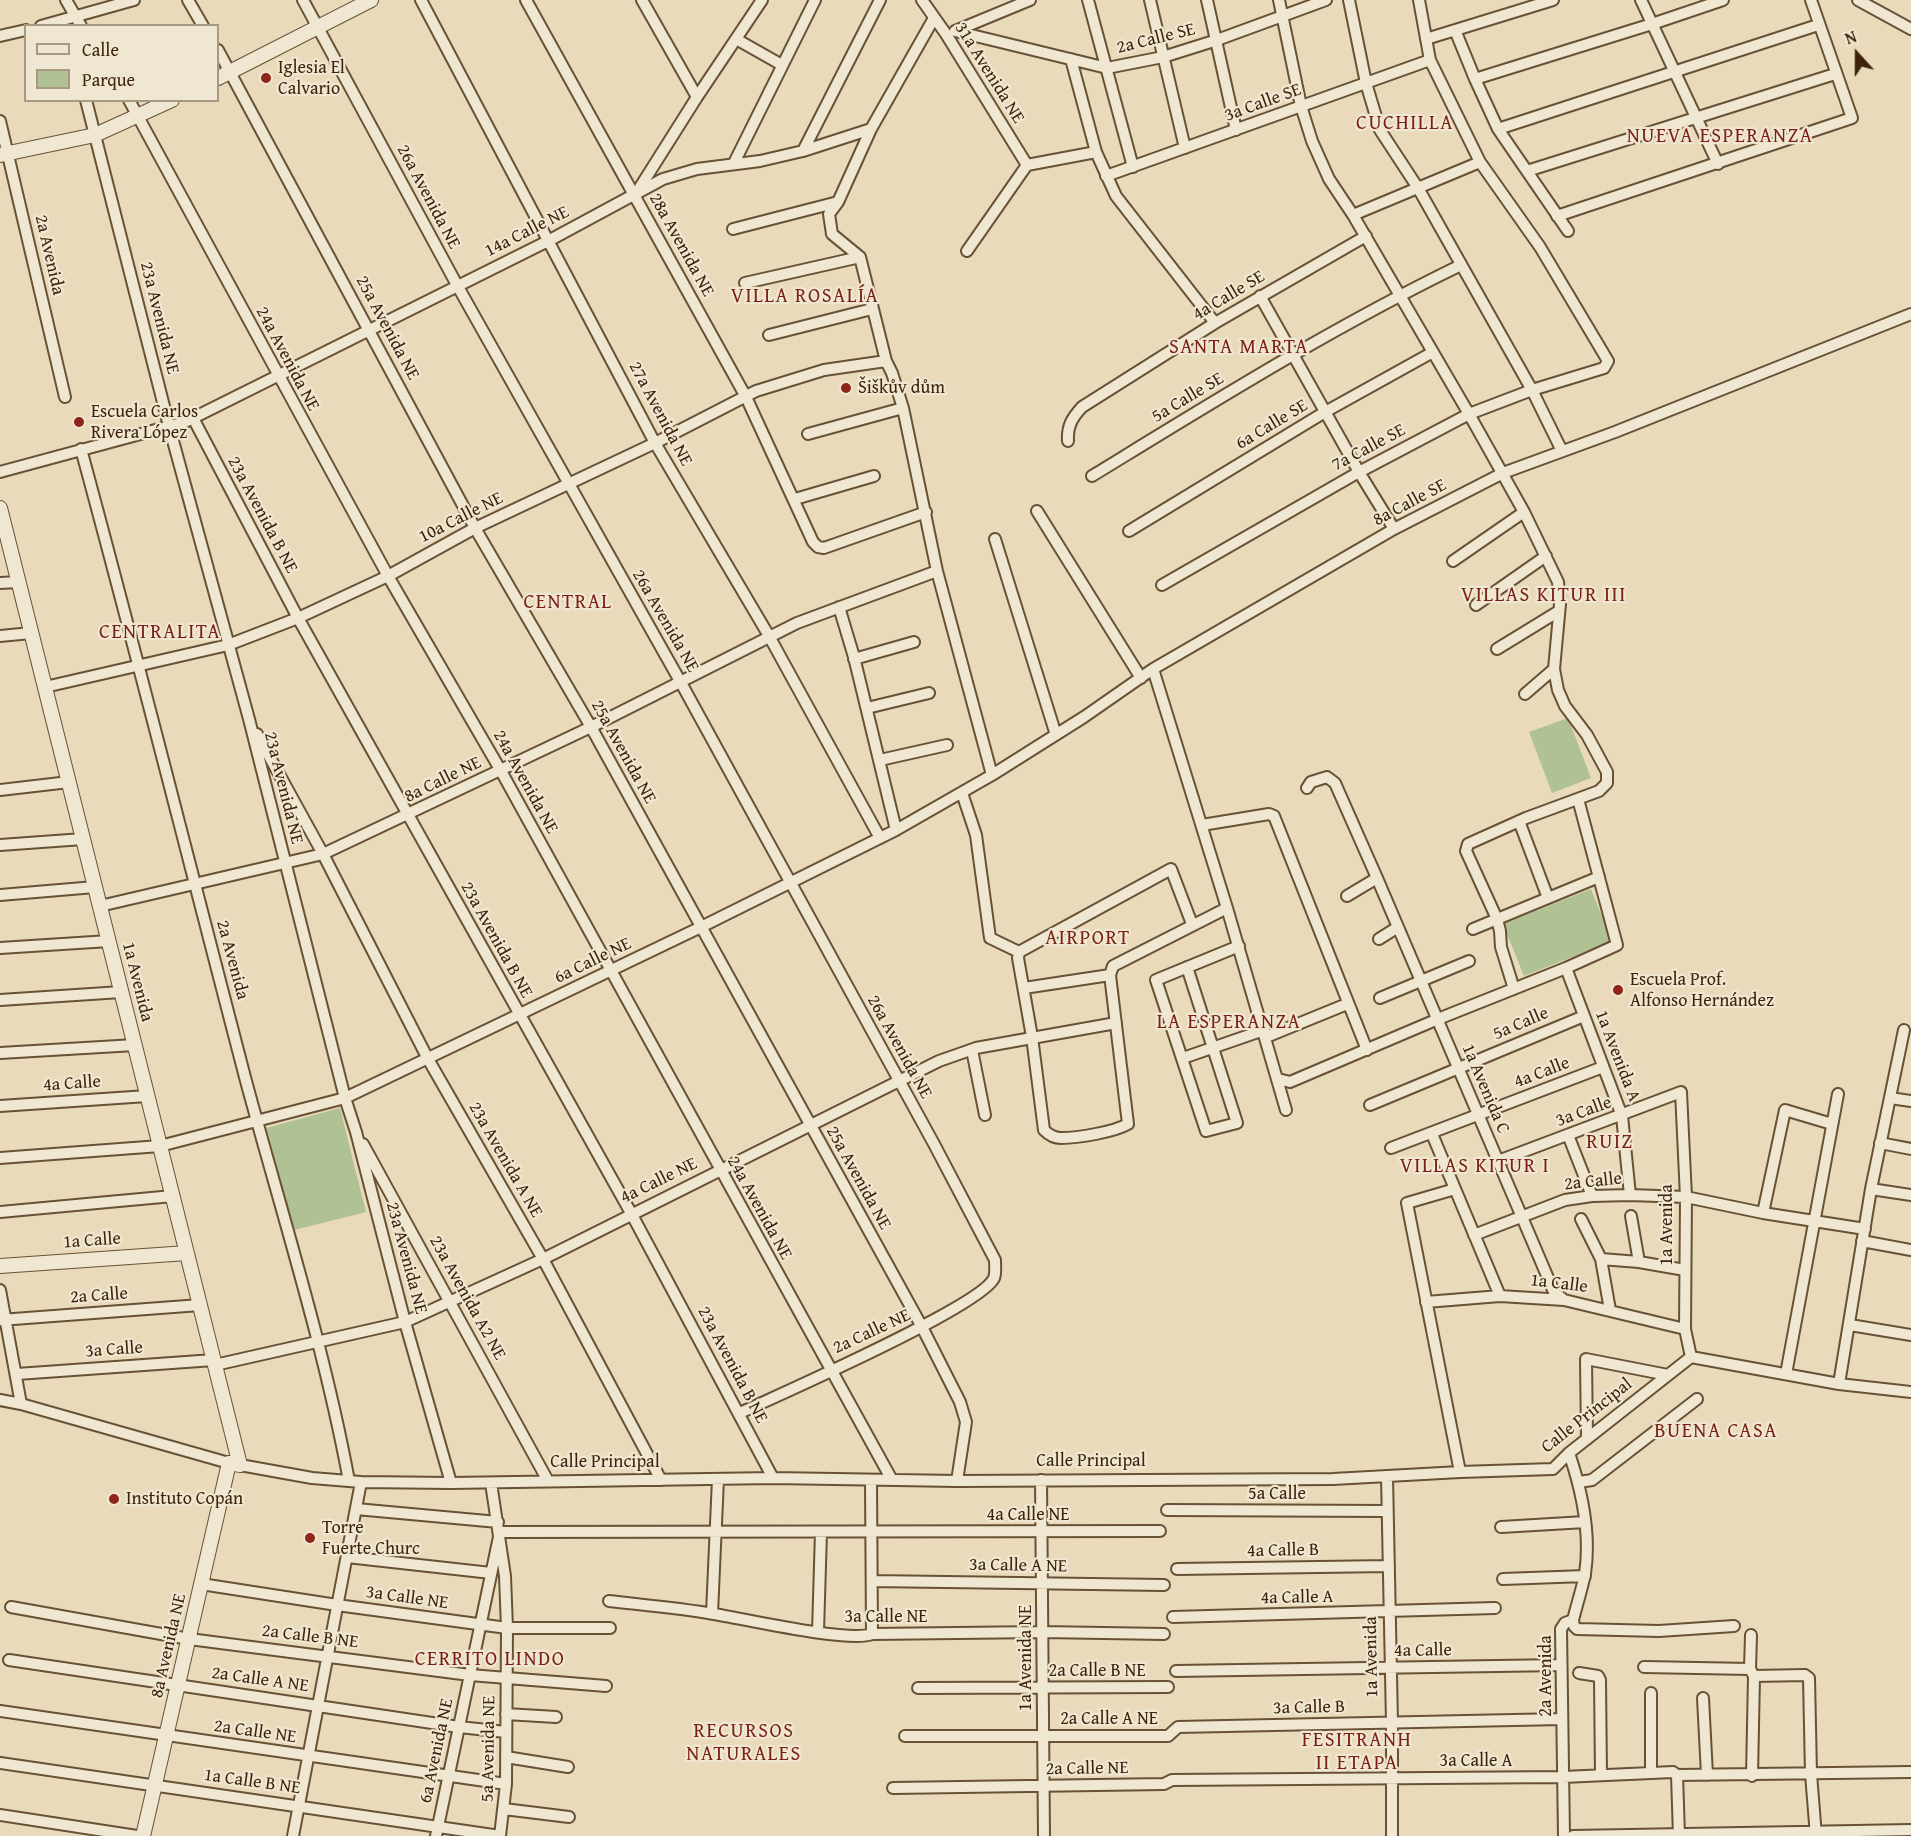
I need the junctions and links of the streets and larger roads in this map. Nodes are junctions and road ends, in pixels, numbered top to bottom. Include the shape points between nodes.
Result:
1 (66, 0) edge
2 (134, 0) edge
3 (188, 0) edge
4 (303, 0) edge
5 (371, 0) edge
6 (421, 0) edge
7 (526, 0) edge
8 (642, 0) edge
9 (762, 0) edge
10 (815, 0) edge
11 (880, 0) edge
12 (922, 0) edge
13 (1030, 0) edge
14 (1088, 0) edge
15 (1150, 0) edge
16 (1208, 0) edge
17 (1280, 0) edge
18 (1326, 0) edge
19 (1349, 0) edge
20 (1419, 0) edge
21 (1552, 0) edge
22 (1641, 0) edge
23 (1723, 0) edge
24 (1811, 0) edge
25 (1858, 0) edge
26 (1283, 16) junction
27 (934, 18) junction
28 (72, 22) edge
29 (56, 24) edge
30 (202, 24) edge
31 (1652, 24) junction
32 (1818, 25) junction
33 (318, 27) junction
34 (1911, 29) edge
35 (24, 30) edge
36 (1455, 30) junction
37 (951, 32) junction
38 (0, 36) edge
39 (735, 39) junction
40 (1426, 39) junction
41 (1217, 40) junction
42 (219, 52) edge
43 (1162, 57) junction
44 (1071, 59) junction
45 (1430, 60) junction
46 (782, 65) junction
47 (1107, 68) junction
48 (230, 72) junction
49 (1675, 72) junction
50 (1835, 74) junction
51 (219, 78) edge
52 (1475, 79) junction
53 (1366, 83) junction
54 (697, 97) junction
55 (87, 102) edge
56 (130, 102) edge
57 (168, 102) edge
58 (1301, 106) junction
59 (139, 116) junction
60 (1696, 117) junction
61 (0, 121) edge
62 (871, 129) junction
63 (1498, 129) junction
64 (1236, 130) junction
65 (95, 135) junction
66 (1185, 148) junction
67 (803, 151) junction
68 (1096, 152) junction
69 (4, 154) edge
70 (1480, 162) junction
71 (734, 163) junction
72 (1718, 164) junction
73 (1027, 165) junction
74 (1133, 167) junction
75 (1527, 171) junction
76 (1106, 176) junction
77 (1418, 188) junction
78 (635, 195) junction
79 (838, 202) junction
80 (1353, 215) junction
81 (1557, 216) junction
82 (733, 229) dead end
83 (1568, 231) dead end
84 (1366, 236) junction
85 (549, 240) junction
86 (967, 251) dead end
87 (860, 256) junction
88 (1461, 265) junction
89 (745, 283) dead end
90 (457, 285) junction
91 (1400, 295) junction
92 (1260, 296) junction
93 (872, 309) junction
94 (1911, 314) edge
95 (1215, 323) junction
96 (370, 330) junction
97 (769, 335) dead end
98 (1433, 351) junction
99 (1292, 355) junction
100 (885, 361) junction
101 (278, 377) junction
102 (1532, 390) junction
103 (64, 397) dead end
104 (746, 397) junction
105 (903, 408) junction
106 (1325, 412) junction
107 (1469, 414) junction
108 (193, 418) junction
109 (169, 426) junction
110 (808, 434) dead end
111 (1068, 441) dead end
112 (655, 443) junction
113 (81, 448) junction
114 (1562, 451) junction
115 (0, 472) edge
116 (1359, 472) junction
117 (1503, 473) junction
118 (874, 476) dead end
119 (1092, 476) dead end
120 (568, 484) junction
121 (795, 499) junction
122 (0, 508) edge
123 (1037, 511) dead end
124 (926, 512) junction
125 (1524, 512) junction
126 (475, 528) junction
127 (1394, 529) junction
128 (1129, 531) dead end
129 (3, 532) edge
130 (994, 539) dead end
131 (1546, 556) junction
132 (1453, 561) dead end
133 (937, 571) junction
134 (388, 576) junction
135 (18, 582) junction
136 (0, 583) edge
137 (1162, 585) dead end
138 (1476, 605) dead end
139 (839, 607) junction
140 (1559, 611) junction
141 (298, 618) junction
142 (31, 633) junction
143 (0, 636) edge
144 (769, 636) junction
145 (914, 642) dead end
146 (228, 645) junction
147 (1497, 649) dead end
148 (854, 658) junction
149 (139, 665) junction
150 (1153, 669) junction
151 (1554, 669) junction
152 (1142, 678) junction
153 (680, 681) junction
154 (45, 687) junction
155 (929, 693) dead end
156 (1526, 694) dead end
157 (867, 708) junction
158 (249, 719) junction
159 (591, 728) junction
160 (1056, 735) junction
161 (947, 745) dead end
162 (880, 760) junction
163 (501, 771) junction
164 (992, 776) junction
165 (69, 782) junction
166 (1306, 788) dead end
167 (0, 790) edge
168 (962, 793) junction
169 (1578, 799) junction
170 (408, 816) junction
171 (1518, 821) junction
172 (1202, 825) junction
173 (896, 830) junction
174 (880, 838) junction
175 (83, 839) junction
176 (0, 845) edge
177 (323, 854) junction
178 (285, 864) junction
179 (1599, 877) junction
180 (1377, 878) junction
181 (789, 882) junction
182 (194, 884) junction
183 (95, 887) junction
184 (0, 895) edge
185 (1347, 896) dead end
186 (1548, 898) junction
187 (100, 906) junction
188 (1227, 908) junction
189 (1497, 919) junction
190 (1192, 924) junction
191 (701, 927) junction
192 (1398, 927) junction
193 (1473, 928) dead end
194 (1379, 939) dead end
195 (109, 941) junction
196 (1239, 946) junction
197 (0, 948) edge
198 (1019, 952) junction
199 (1469, 961) dead end
200 (1187, 967) junction
201 (1566, 968) junction
202 (611, 970) junction
203 (1110, 975) junction
204 (1421, 982) junction
205 (1024, 988) junction
206 (1514, 989) junction
207 (121, 992) junction
208 (1380, 998) dead end
209 (0, 1000) edge
210 (1347, 1004) junction
211 (519, 1015) junction
212 (1584, 1016) junction
213 (1438, 1019) junction
214 (1116, 1023) junction
215 (1904, 1030) dead end
216 (1265, 1033) junction
217 (1032, 1037) junction
218 (135, 1045) junction
219 (1906, 1047) edge
220 (1212, 1048) junction
221 (972, 1050) junction
222 (1367, 1050) junction
223 (0, 1053) edge
224 (1183, 1058) junction
225 (428, 1059) junction
226 (1603, 1067) junction
227 (1458, 1068) junction
228 (1278, 1078) junction
229 (898, 1080) junction
230 (1681, 1092) joint
231 (1838, 1094) dead end
232 (147, 1096) junction
233 (345, 1098) junction
234 (1890, 1098) junction
235 (1911, 1101) edge
236 (1370, 1105) dead end
237 (0, 1106) edge
238 (1286, 1110) dead end
239 (985, 1116) dead end
240 (1478, 1116) junction
241 (1622, 1116) junction
242 (257, 1120) junction
243 (1832, 1124) junction
244 (811, 1125) junction
245 (356, 1132) junction
246 (1432, 1134) junction
247 (1568, 1135) junction
248 (1880, 1143) junction
249 (160, 1146) junction
250 (1391, 1148) dead end
251 (1911, 1149) edge
252 (0, 1158) edge
253 (1498, 1161) junction
254 (720, 1170) junction
255 (1455, 1189) junction
256 (1871, 1190) junction
257 (1630, 1195) junction
258 (173, 1196) junction
259 (1592, 1196) junction
260 (1911, 1196) edge
261 (1686, 1197) junction
262 (0, 1212) edge
263 (1763, 1212) junction
264 (630, 1214) junction
265 (1522, 1215) junction
266 (1631, 1216) dead end
267 (1581, 1220) dead end
268 (1813, 1220) junction
269 (1865, 1229) junction
270 (1474, 1235) junction
271 (1863, 1241) junction
272 (1911, 1250) edge
273 (187, 1253) junction
274 (543, 1259) junction
275 (1601, 1259) junction
276 (995, 1260) joint
277 (1638, 1262) junction
278 (0, 1266) edge
279 (1685, 1270) junction
280 (0, 1290) edge
281 (1551, 1295) junction
282 (1500, 1296) junction
283 (1564, 1300) joint
284 (451, 1301) junction
285 (1426, 1302) junction
286 (200, 1305) junction
287 (1610, 1310) junction
288 (3, 1320) edge
289 (405, 1322) junction
290 (1850, 1325) junction
291 (922, 1327) junction
292 (1685, 1329) junction
293 (1911, 1335) edge
294 (317, 1341) junction
295 (1691, 1356) junction
296 (214, 1362) junction
297 (830, 1370) junction
298 (17, 1374) junction
299 (1786, 1374) junction
300 (1668, 1375) junction
301 (1839, 1384) junction
302 (1911, 1392) edge
303 (1697, 1399) dead end
304 (0, 1400) edge
305 (21, 1404) junction
306 (740, 1413) junction
307 (1587, 1439) junction
308 (1569, 1453) junction
309 (234, 1464) junction
310 (1460, 1472) junction
311 (1387, 1476) junction
312 (773, 1478) junction
313 (718, 1479) junction
314 (548, 1480) junction
315 (661, 1480) junction
316 (871, 1480) junction
317 (892, 1480) junction
318 (957, 1480) junction
319 (1041, 1480) junction
320 (349, 1481) junction
321 (361, 1482) junction
322 (1579, 1482) junction
323 (451, 1483) junction
324 (491, 1483) junction
325 (356, 1509) junction
326 (1167, 1510) dead end
327 (1387, 1511) junction
328 (1585, 1522) junction
329 (499, 1527) junction
330 (1501, 1527) dead end
331 (1042, 1531) junction
332 (1160, 1531) dead end
333 (716, 1532) junction
334 (821, 1532) junction
335 (871, 1532) junction
336 (347, 1557) junction
337 (1389, 1566) junction
338 (1177, 1569) dead end
339 (491, 1573) junction
340 (1585, 1576) junction
341 (1503, 1579) dead end
342 (872, 1581) junction
343 (1042, 1583) junction
344 (201, 1584) junction
345 (1164, 1585) dead end
346 (609, 1601) dead end
347 (338, 1605) junction
348 (11, 1607) dead end
349 (1495, 1608) dead end
350 (1389, 1612) junction
351 (712, 1613) junction
352 (1173, 1617) dead end
353 (1573, 1620) junction
354 (481, 1624) junction
355 (1734, 1626) dead end
356 (507, 1628) junction
357 (610, 1628) dead end
358 (818, 1632) junction
359 (1042, 1632) junction
360 (872, 1634) junction
361 (1164, 1634) dead end
362 (1751, 1635) dead end
363 (189, 1639) junction
364 (328, 1656) junction
365 (9, 1660) dead end
366 (1562, 1665) junction
367 (1644, 1667) dead end
368 (1391, 1669) junction
369 (1176, 1671) dead end
370 (1579, 1673) dead end
371 (1752, 1673) junction
372 (470, 1675) junction
373 (507, 1679) junction
374 (178, 1685) junction
375 (606, 1686) dead end
376 (918, 1688) dead end
377 (1043, 1688) junction
378 (1168, 1688) dead end
379 (1651, 1693) dead end
380 (1703, 1698) dead end
381 (318, 1705) junction
382 (0, 1711) edge
383 (506, 1714) junction
384 (556, 1717) dead end
385 (1562, 1719) junction
386 (1392, 1723) junction
387 (459, 1726) junction
388 (506, 1732) junction
389 (166, 1735) junction
390 (1043, 1735) junction
391 (905, 1736) dead end
392 (1168, 1736) joint
393 (308, 1756) junction
394 (506, 1757) junction
395 (0, 1763) edge
396 (568, 1767) dead end
397 (1911, 1772) edge
398 (1651, 1773) junction
399 (1811, 1774) junction
400 (449, 1775) junction
401 (1602, 1775) junction
402 (1677, 1775) junction
403 (1707, 1775) junction
404 (1752, 1776) junction
405 (1563, 1777) junction
406 (1392, 1778) junction
407 (1172, 1780) joint
408 (506, 1784) junction
409 (155, 1786) junction
410 (1044, 1786) junction
411 (893, 1788) dead end
412 (299, 1805) junction
413 (504, 1809) junction
414 (0, 1815) edge
415 (569, 1817) dead end
416 (1911, 1830) edge
417 (438, 1831) edge
418 (1816, 1834) edge
419 (1679, 1835) edge
420 (137, 1836) edge
421 (143, 1836) edge
422 (293, 1836) edge
423 (500, 1836) edge
424 (1044, 1836) edge
425 (1392, 1836) edge
426 (1564, 1836) edge
427 (1573, 1836) edge

1 - 28 street
2 - 28 street
3 - 30 street
4 - 33 street, 26a Avenida NE
5 - 33 street
6 - 85 street, 27a Avenida NE
7 - 78 street, 28a Avenida NE
8 - 54 street
9 - 39 street
10 - 46 street
11 - 67 street
12 - 27 street, 31a Avenida NE
13 - 37 street
14 - 47 street
15 - 43 street
16 - 41 street
17 - 26 street
18 - 26 street, 2a Calle SE
19 - 53 street
20 - 40 street
21 - 36 street
22 - 31 street
23 - 31 street
24 - 32 street
25 - 34 street
26 - 41 street, 2a Calle SE
26 - 58 street
27 - 37 street, 31a Avenida NE
27 - 62 street
28 - 29 street
31 - 49 street
31 - 52 street
32 - 49 street
32 - 50 street
33 - 48 street
33 - 90 street, 26a Avenida NE
35 - 38 street
36 - 40 street
36 - 52 street
37 - 44 street, 2a Calle SE
37 - 73 street, 31a Avenida NE
39 - 46 street
39 - 54 street
40 - 45 street
41 - 43 street, 2a Calle SE
41 - 64 street
42 - 48 street, 25a Avenida NE
43 - 47 street, 2a Calle SE
43 - 66 street
44 - 47 street, 2a Calle SE
44 - 68 street
45 - 53 street, 3a Calle SE
45 - 70 street
46 - 71 street
47 - 74 street
48 - 51 street
48 - 96 street, 25a Avenida NE
49 - 60 street
49 - 63 street
50 - 60 street
50 - 72 street via 1852,118
52 - 63 street
53 - 58 street, 3a Calle SE
53 - 77 street via 1380,130
54 - 78 street
55 - 65 street, 23a Avenida NE
56 - 59 street, 24a Avenida NE
57 - 59 street
58 - 64 street, 3a Calle SE
58 - 80 street via 1329,179
59 - 65 street
59 - 101 street, 24a Avenida NE
60 - 72 street
60 - 75 street
61 - 69 street, 2a Avenida
62 - 67 street, 14a Calle NE
62 - 79 street
63 - 75 street
64 - 66 street, 3a Calle SE
65 - 69 street
65 - 109 street, 23a Avenida NE
66 - 74 street, 3a Calle SE
67 - 71 street, 14a Calle NE
68 - 73 street
68 - 76 street
69 - 103 street, 2a Avenida
70 - 77 street
70 - 102 street, 7a Calle SE via 1540,247 1608,361 1604,368
71 - 78 street, 14a Calle NE via 663,178
72 - 81 street
73 - 86 street
74 - 76 street, 3a Calle SE
75 - 81 street
76 - 95 street via 1116,196
77 - 80 street
77 - 88 street
78 - 85 street, 14a Calle NE
78 - 104 street, 28a Avenida NE
79 - 82 street
79 - 87 street via 829,214 832,234
80 - 84 street
81 - 83 street
84 - 91 street
84 - 92 street, 4a Calle SE
85 - 90 street, 14a Calle NE
85 - 112 street, 27a Avenida NE
87 - 89 street
87 - 93 street
88 - 91 street, 5a Calle SE
88 - 102 street
90 - 96 street, 14a Calle NE
90 - 120 street, 26a Avenida NE
91 - 98 street
91 - 99 street, 5a Calle SE
92 - 95 street, 4a Calle SE
92 - 99 street
93 - 97 street
93 - 100 street
94 - 114 street, 8a Calle SE
95 - 111 street, 4a Calle SE via 1082,407 1067,430
96 - 101 street, 14a Calle NE
96 - 126 street, 25a Avenida NE
98 - 106 street, 6a Calle SE
98 - 107 street
99 - 106 street
99 - 119 street, 5a Calle SE
100 - 104 street, 10a Calle NE via 824,370
100 - 105 street
101 - 108 street, 14a Calle NE
101 - 134 street, 24a Avenida NE
102 - 107 street, 7a Calle SE
102 - 114 street
104 - 112 street, 10a Calle NE
104 - 121 street, 28a Avenida NE
105 - 110 street
105 - 124 street
106 - 116 street
106 - 128 street, 6a Calle SE
107 - 116 street, 7a Calle SE
107 - 117 street
108 - 109 street, 14a Calle NE
108 - 141 street, 23a Avenida B NE
109 - 113 street, 14a Calle NE
109 - 146 street, 23a Avenida NE
112 - 120 street, 10a Calle NE
112 - 144 street, 27a Avenida NE
113 - 115 street, 14a Calle NE
113 - 149 street, 2a Avenida
114 - 117 street, 8a Calle SE
116 - 127 street
116 - 137 street, 7a Calle SE
117 - 125 street
117 - 127 street, 8a Calle SE
118 - 121 street
120 - 126 street, 10a Calle NE
120 - 153 street, 26a Avenida NE
121 - 124 street, 28a Avenida NE via 813,542 824,548
122 - 129 street, 1a Avenida
123 - 152 street
124 - 133 street
125 - 131 street
125 - 132 street
126 - 134 street, 10a Calle NE
126 - 159 street, 25a Avenida NE
127 - 150 street, 8a Calle SE
129 - 135 street, 1a Avenida
130 - 160 street
131 - 138 street
131 - 140 street via 1558,582
133 - 139 street, 8a Calle NE
133 - 164 street
134 - 141 street, 10a Calle NE
134 - 163 street, 24a Avenida NE
135 - 136 street
135 - 142 street, 1a Avenida
139 - 144 street, 8a Calle NE
139 - 148 street
140 - 147 street
140 - 151 street
141 - 146 street, 10a Calle NE
141 - 170 street, 23a Avenida B NE
142 - 143 street
142 - 154 street, 1a Avenida
144 - 153 street, 8a Calle NE
144 - 174 street, 27a Avenida NE
145 - 148 street
146 - 149 street, 10a Calle NE
146 - 158 street, 23a Avenida NE
148 - 157 street
149 - 154 street, 10a Calle NE
149 - 182 street, 2a Avenida
150 - 152 street, 8a Calle SE
150 - 172 street
151 - 156 street
151 - 169 street via 1565,706 1587,735 1606,772 1607,783 1599,791
152 - 160 street, 8a Calle SE
153 - 159 street, 8a Calle NE
153 - 181 street, 26a Avenida NE
154 - 165 street, 1a Avenida
155 - 157 street
157 - 162 street
158 - 177 street, 23a Avenida A NE
158 - 178 street, 23a Avenida NE
159 - 163 street, 8a Calle NE
159 - 191 street, 25a Avenida NE
160 - 164 street, 6a Calle NE
161 - 162 street
162 - 173 street
163 - 170 street, 8a Calle NE
163 - 202 street, 24a Avenida NE
164 - 168 street, 6a Calle NE
165 - 167 street
165 - 175 street, 1a Avenida
166 - 180 street, 1a Avenida C via 1327,777 1335,783
168 - 173 street, 6a Calle NE
168 - 198 street via 976,835 990,938
169 - 171 street
169 - 179 street
170 - 177 street, 8a Calle NE
170 - 211 street, 23a Avenida B NE
171 - 186 street
171 - 189 street via 1468,844 1466,851
172 - 188 street
172 - 210 street via 1274,816
173 - 174 street, 6a Calle NE
174 - 181 street, 6a Calle NE
175 - 176 street
175 - 183 street, 1a Avenida
177 - 178 street, 8a Calle NE
177 - 225 street, 23a Avenida A NE
178 - 182 street, 8a Calle NE
178 - 233 street, 23a Avenida NE
179 - 186 street
179 - 201 street via 1617,945
180 - 185 street
180 - 192 street, 1a Avenida C
181 - 191 street, 6a Calle NE
181 - 229 street, 26a Avenida NE
182 - 187 street, 8a Calle NE
182 - 242 street, 2a Avenida
183 - 184 street
183 - 187 street, 1a Avenida
186 - 189 street
187 - 195 street, 1a Avenida
188 - 190 street
188 - 196 street
189 - 193 street
189 - 206 street
190 - 198 street via 1171,869
190 - 203 street via 1113,966
191 - 202 street, 6a Calle NE
191 - 244 street, 25a Avenida NE
192 - 194 street
192 - 204 street, 1a Avenida C
195 - 197 street
195 - 207 street, 1a Avenida
196 - 200 street
196 - 216 street
198 - 205 street
199 - 204 street
200 - 220 street
200 - 224 street via 1156,980
201 - 206 street
201 - 212 street, 1a Avenida A
202 - 211 street, 6a Calle NE
202 - 254 street, 24a Avenida NE
203 - 205 street
203 - 214 street
204 - 208 street
204 - 213 street, 1a Avenida C
205 - 217 street
206 - 213 street
207 - 209 street
207 - 218 street, 1a Avenida
210 - 216 street
210 - 222 street
211 - 225 street, 6a Calle NE
211 - 264 street, 23a Avenida B NE
212 - 226 street, 1a Avenida A
212 - 227 street, 5a Calle
213 - 222 street
213 - 227 street, 1a Avenida C
214 - 217 street, 4a Calle NE
214 - 217 street via 1128,1124 1117,1130 1060,1138 1044,1130
215 - 219 street
216 - 220 street
216 - 228 street
217 - 221 street, 4a Calle NE
218 - 223 street
218 - 232 street, 1a Avenida
219 - 234 street
220 - 224 street
220 - 224 street via 1237,1123 1206,1131
221 - 229 street, 4a Calle NE
221 - 239 street
222 - 228 street via 1290,1083
225 - 233 street, 6a Calle NE
225 - 274 street, 23a Avenida A NE
226 - 240 street, 4a Calle
226 - 241 street, 1a Avenida A
227 - 236 street, 5a Calle
227 - 240 street, 1a Avenida C
228 - 238 street
229 - 244 street, 4a Calle NE
229 - 276 street, 26a Avenida NE
230 - 241 street, 3a Calle
230 - 261 street, 1a Avenida
231 - 243 street
232 - 237 street, 4a Calle
232 - 249 street, 1a Avenida
233 - 242 street, 6a Calle NE
233 - 245 street, 23a Avenida NE
234 - 235 street
234 - 248 street
240 - 246 street, 4a Calle
240 - 253 street, 1a Avenida C
241 - 247 street, 3a Calle
241 - 257 street, 1a Avenida A
242 - 249 street, 6a Calle NE
242 - 294 street, 2a Avenida
243 - 263 street via 1785,1110
243 - 268 street
244 - 254 street, 4a Calle NE
244 - 291 street, 25a Avenida NE
245 - 284 street, 23a Avenida A2 NE
245 - 289 street, 23a Avenida NE
246 - 250 street, 4a Calle
246 - 255 street
247 - 253 street, 3a Calle
247 - 259 street
248 - 251 street
248 - 256 street
249 - 252 street
249 - 258 street, 1a Avenida
253 - 265 street, 1a Avenida C
254 - 264 street, 4a Calle NE
254 - 297 street, 24a Avenida NE
255 - 270 street
255 - 285 street via 1407,1203
256 - 260 street
256 - 269 street
257 - 259 street, 2a Calle
257 - 261 street, 2a Calle
258 - 262 street
258 - 273 street, 1a Avenida
259 - 265 street, 2a Calle via 1565,1200
261 - 263 street, 2a Calle
261 - 279 street, 1a Avenida
263 - 268 street, 2a Calle
264 - 274 street, 4a Calle NE
264 - 306 street, 23a Avenida B NE
265 - 270 street, 2a Calle
265 - 281 street, 1a Avenida C
266 - 277 street
267 - 275 street
268 - 269 street, 2a Calle
268 - 299 street
269 - 271 street
270 - 282 street
271 - 272 street
271 - 290 street
273 - 278 street, 1a Calle
273 - 286 street, 1a Avenida
274 - 284 street, 4a Calle NE
274 - 315 street, 23a Avenida A NE
275 - 277 street
275 - 287 street
276 - 291 street, 2a Calle NE via 994,1278 982,1291
277 - 279 street
279 - 292 street, 1a Avenida
280 - 288 street
281 - 282 street, 1a Calle
281 - 283 street, 1a Avenida C
282 - 285 street, 1a Calle
283 - 287 street, 1a Calle
284 - 289 street, 4a Calle NE
284 - 314 street, 23a Avenida A2 NE
285 - 310 street
286 - 288 street, 2a Calle
286 - 296 street, 1a Avenida
287 - 292 street, 1a Calle
288 - 298 street
289 - 294 street, 4a Calle NE
289 - 323 street, 23a Avenida NE
290 - 293 street
290 - 301 street
291 - 297 street, 2a Calle NE
291 - 318 street, 25a Avenida NE via 966,1422
292 - 295 street, 1a Avenida
294 - 296 street, 4a Calle NE
294 - 320 street, 2a Avenida
295 - 299 street
295 - 300 street, Calle Principal
296 - 298 street, 3a Calle
296 - 309 street, 1a Avenida
297 - 306 street, 2a Calle NE
297 - 317 street, 24a Avenida NE
298 - 305 street
299 - 301 street
300 - 307 street, Calle Principal
300 - 307 street via 1586,1359
301 - 302 street
303 - 322 street via 1592,1480
304 - 305 street
305 - 309 street, Calle Principal
306 - 312 street, 23a Avenida B NE
307 - 308 street, Calle Principal
308 - 310 street, Calle Principal via 1553,1469
308 - 322 street, 2a Avenida
309 - 320 street, Calle Principal
309 - 344 street, 8a Avenida NE
310 - 311 street, Calle Principal
311 - 319 street, Calle Principal
311 - 327 street, 1a Avenida
312 - 313 street, Calle Principal
312 - 316 street, Calle Principal
313 - 315 street, Calle Principal
313 - 333 street
314 - 315 street, Calle Principal
314 - 324 street, Calle Principal
316 - 317 street, Calle Principal
316 - 335 street
317 - 318 street, Calle Principal
318 - 319 street, Calle Principal
319 - 331 street, 1a Avenida NE
320 - 321 street, Calle Principal
321 - 323 street, Calle Principal
321 - 325 street
322 - 328 street, 2a Avenida
323 - 324 street, Calle Principal
324 - 329 street, 5a Avenida NE
325 - 329 street, 4a Calle NE
325 - 336 street
326 - 327 street, 5a Calle
327 - 337 street, 1a Avenida
328 - 330 street
328 - 340 street, 2a Avenida
329 - 333 street, 4a Calle NE
329 - 339 street, 6a Avenida NE
329 - 356 street, 5a Avenida NE
331 - 332 street, 4a Calle NE
331 - 335 street, 4a Calle NE
331 - 343 street, 1a Avenida NE
333 - 334 street, 4a Calle NE
333 - 351 street
334 - 335 street, 4a Calle NE
334 - 358 street
335 - 342 street
336 - 339 street
336 - 347 street
337 - 338 street, 4a Calle B
337 - 350 street, 1a Avenida
339 - 354 street, 6a Avenida NE
340 - 341 street
340 - 353 street, 2a Avenida
342 - 343 street, 3a Calle A NE
342 - 360 street
343 - 345 street, 3a Calle A NE
343 - 359 street, 1a Avenida NE
344 - 347 street, 3a Calle NE
344 - 363 street, 8a Avenida NE
346 - 351 street, 3a Calle NE
347 - 354 street, 3a Calle NE
347 - 364 street
348 - 363 street, 2a Calle B NE
349 - 350 street, 4a Calle A
350 - 352 street, 4a Calle A
350 - 368 street, 1a Avenida
351 - 358 street, 3a Calle NE
353 - 355 street via 1577,1629 1618,1631
353 - 366 street, 2a Avenida via 1561,1629
354 - 356 street, 3a Calle NE
354 - 372 street, 6a Avenida NE
356 - 357 street, 3a Calle NE
356 - 373 street, 5a Avenida NE
358 - 360 street, 3a Calle NE via 865,1637
359 - 360 street, 3a Calle NE
359 - 361 street, 3a Calle NE
359 - 377 street, 1a Avenida NE
362 - 371 street
363 - 364 street, 2a Calle B NE
363 - 374 street, 8a Avenida NE
364 - 372 street, 2a Calle B NE
364 - 381 street
365 - 374 street, 2a Calle A NE
366 - 368 street, 4a Calle
366 - 385 street, 2a Avenida
367 - 371 street
368 - 369 street, 4a Calle
368 - 386 street, 1a Avenida
370 - 401 street via 1598,1676 1600,1680
371 - 399 street via 1809,1678
371 - 404 street
372 - 373 street, 2a Calle B NE
372 - 387 street, 6a Avenida NE
373 - 375 street, 2a Calle B NE
373 - 383 street, 5a Avenida NE
374 - 381 street, 2a Calle A NE
374 - 389 street, 8a Avenida NE
376 - 377 street, 2a Calle B NE
377 - 378 street, 2a Calle B NE
377 - 390 street, 1a Avenida NE
379 - 398 street
380 - 403 street
381 - 387 street, 2a Calle A NE
381 - 393 street
382 - 389 street, 2a Calle NE
383 - 384 street
383 - 388 street, 5a Avenida NE
385 - 386 street, 3a Calle B
385 - 405 street, 2a Avenida
386 - 392 street, 3a Calle B via 1179,1727
386 - 406 street, 1a Avenida
387 - 388 street, 2a Calle A NE
387 - 400 street, 6a Avenida NE
388 - 394 street, 5a Avenida NE
389 - 393 street, 2a Calle NE
389 - 409 street, 8a Avenida NE
390 - 391 street, 2a Calle A NE
390 - 392 street, 2a Calle A NE
390 - 410 street, 1a Avenida NE
393 - 400 street, 2a Calle NE
393 - 412 street
394 - 396 street
394 - 408 street, 5a Avenida NE
395 - 409 street, 1a Calle B NE
397 - 399 street, 3a Calle A
398 - 401 street, 3a Calle A
398 - 402 street, 3a Calle A
399 - 404 street, 3a Calle A
399 - 418 street
400 - 408 street, 2a Calle NE
400 - 417 street, 6a Avenida NE
401 - 405 street, 3a Calle A
402 - 403 street, 3a Calle A
402 - 419 street
403 - 404 street, 3a Calle A
405 - 406 street, 3a Calle A
405 - 426 street, 2a Avenida
406 - 407 street, 3a Calle A
406 - 425 street, 1a Avenida
407 - 410 street, 2a Calle NE via 1164,1784
408 - 413 street, 5a Avenida NE
409 - 412 street, 1a Calle B NE
409 - 421 street, 8a Avenida NE
410 - 411 street, 2a Calle NE
410 - 424 street, 1a Avenida NE
412 - 417 street, 1a Calle B NE
412 - 422 street
413 - 415 street
413 - 423 street, 5a Avenida NE
414 - 420 street
416 - 418 street
417 - 423 street, 1a Calle B NE
418 - 419 street
419 - 427 street

